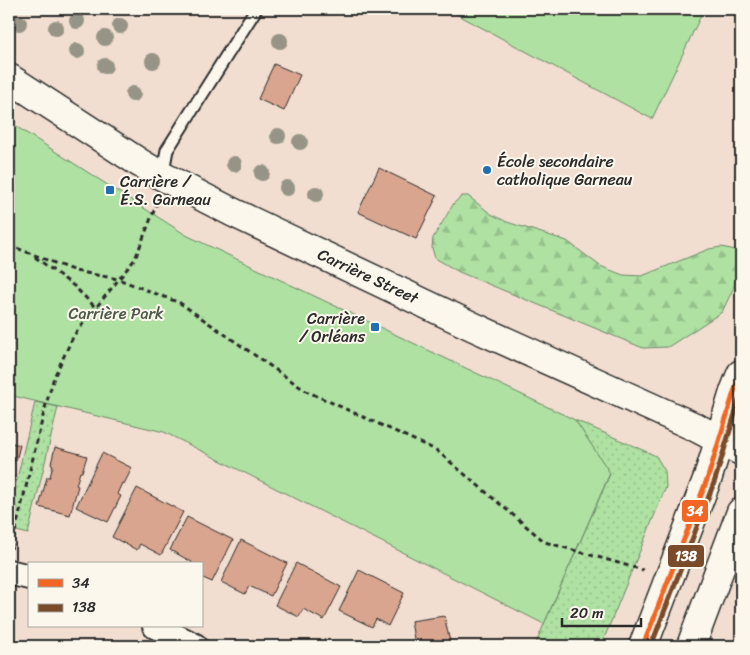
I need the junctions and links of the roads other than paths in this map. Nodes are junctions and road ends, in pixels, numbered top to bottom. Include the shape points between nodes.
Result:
1 (256, 9) edge
2 (9, 78) edge
3 (165, 177) junction
4 (741, 374) edge
5 (730, 445) edge
6 (741, 512) edge
7 (9, 563) edge
8 (28, 576) edge
9 (159, 628) edge
10 (195, 646) edge
11 (644, 646) edge
12 (691, 646) edge

1 - 3 lane via 167,150
2 - 3 street, Carrière Street
3 - 5 street, Carrière Street via 474,327
4 - 5 street via 734,392
5 - 11 street via 708,477
6 - 12 street
7 - 8 street
9 - 10 street

